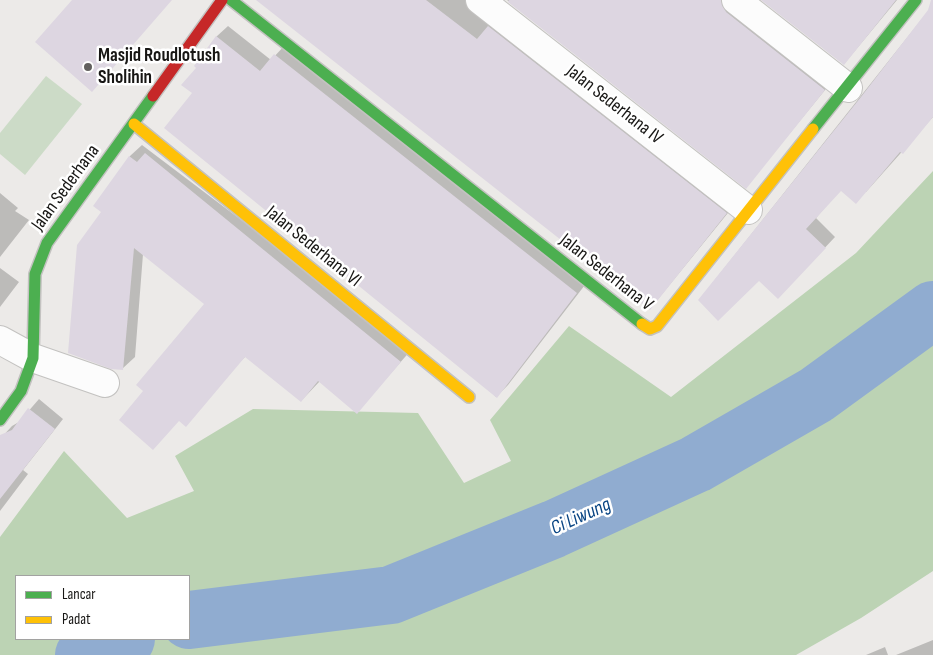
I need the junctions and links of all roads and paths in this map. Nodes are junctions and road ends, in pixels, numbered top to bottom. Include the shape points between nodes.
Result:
1 (222, 0) edge
2 (231, 0) edge
3 (480, 0) edge
4 (736, 0) edge
5 (916, 0) edge
6 (848, 88) junction
7 (134, 124) junction
8 (748, 210) junction
9 (0, 340) edge
10 (33, 358) junction
11 (105, 383) dead end
12 (469, 397) dead end
13 (0, 420) edge

1 - 7 street, Jalan Sederhana
2 - 8 street, Jalan Sederhana V via 650,329 657,326
3 - 8 street, Jalan Sederhana IV
4 - 6 street
5 - 6 street, Jalan Sederhana V
6 - 8 street, Jalan Sederhana V
7 - 10 street, Jalan Sederhana via 47,243 35,274
7 - 12 street, Jalan Sederhana VI
9 - 10 street
10 - 11 street
10 - 13 street, Jalan Sederhana via 21,391

